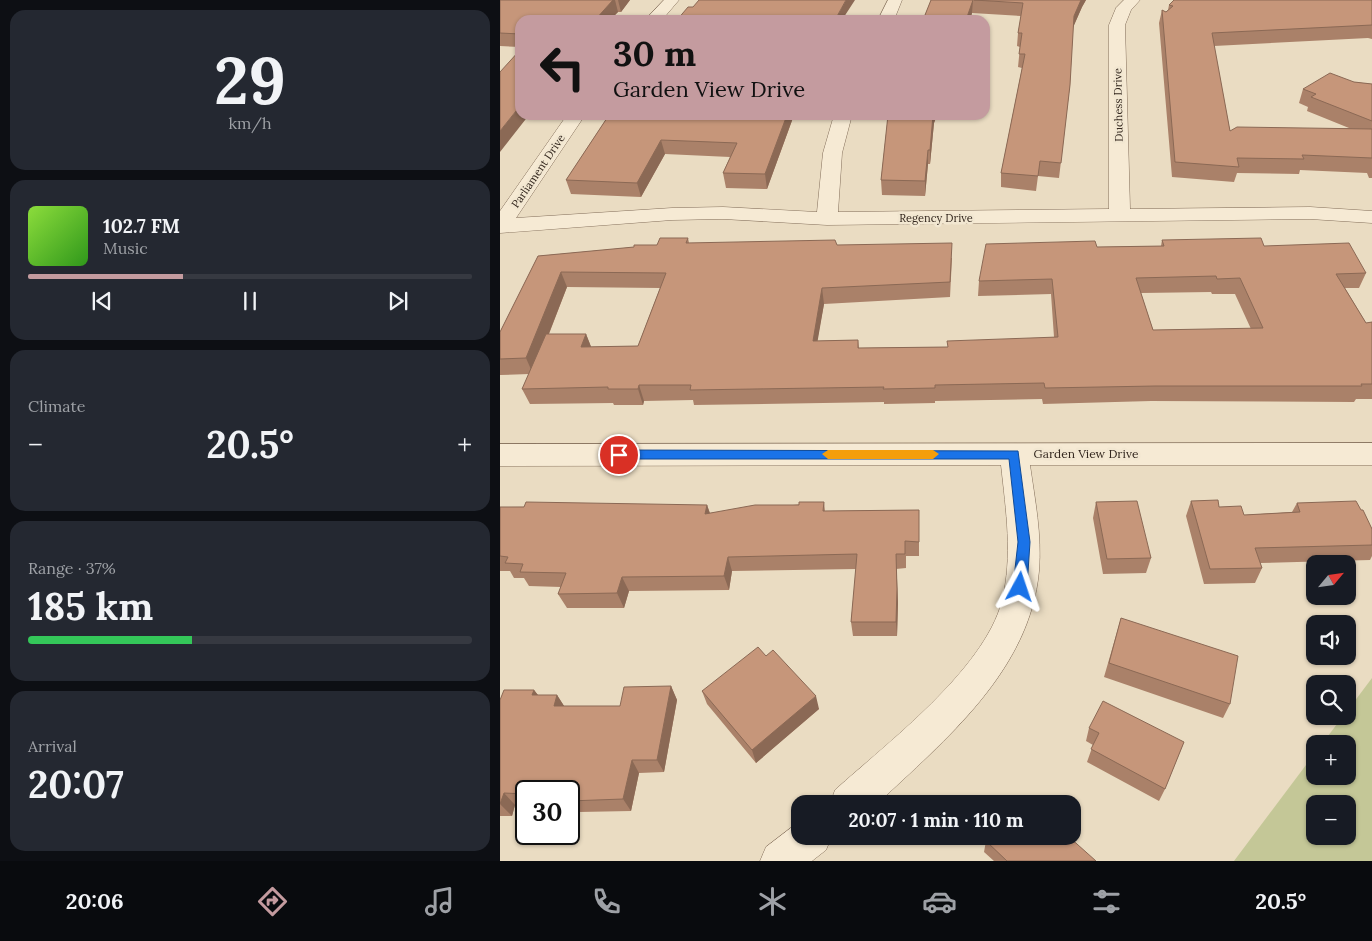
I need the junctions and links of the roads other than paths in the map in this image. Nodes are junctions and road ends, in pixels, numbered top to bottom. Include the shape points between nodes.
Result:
1 (672, 0) edge
2 (895, 0) edge
3 (1134, 0) edge
4 (658, 15) edge
5 (888, 15) edge
6 (573, 120) edge
7 (841, 120) edge
8 (1120, 216) junction
9 (1372, 217) edge
10 (827, 219) junction
11 (500, 226) edge
12 (1014, 454) junction
13 (1372, 454) edge
14 (500, 455) edge
15 (858, 795) edge
16 (800, 845) edge
17 (780, 861) edge

1 - 4 street
2 - 5 street
3 - 8 street, Duchess Drive via 1124,8 1117,26
6 - 11 street, Parliament Drive
7 - 10 street via 832,159
8 - 9 street, Regency Drive via 1310,214
8 - 10 street, Regency Drive
10 - 11 street, Regency Drive via 722,213 672,214
12 - 13 street, Garden View Drive
12 - 14 street, Garden View Drive
12 - 15 street via 1024,542 1020,587 1012,618 995,652 953,705
16 - 17 street

